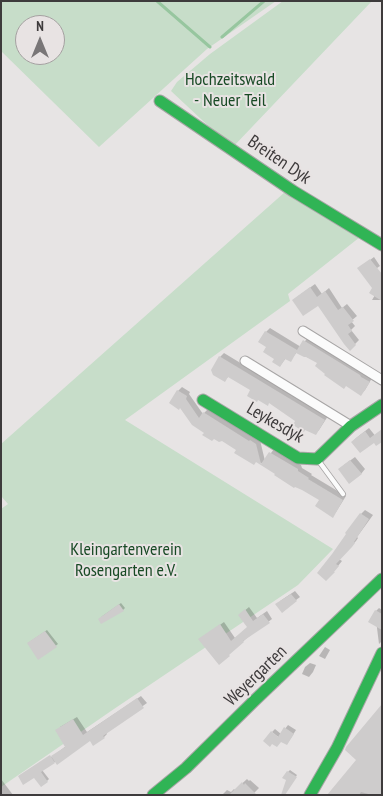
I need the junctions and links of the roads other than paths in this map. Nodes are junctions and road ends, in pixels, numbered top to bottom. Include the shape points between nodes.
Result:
1 (160, 101) dead end
2 (382, 245) edge
3 (303, 331) dead end
4 (245, 361) dead end
5 (382, 380) edge
6 (203, 400) dead end
7 (382, 405) edge
8 (351, 426) junction
9 (317, 459) junction
10 (343, 494) dead end
11 (382, 580) edge
12 (382, 653) edge
13 (153, 795) edge
14 (310, 795) edge

1 - 2 street, Breiten Dyk via 293,192
3 - 5 street
4 - 8 street, Leykesdyk
6 - 9 street, Leykesdyk via 298,458
7 - 8 street, Leykesdyk
8 - 9 street, Leykesdyk
9 - 10 lane
11 - 13 street, Weyergarten via 192,763
12 - 14 street via 337,748

